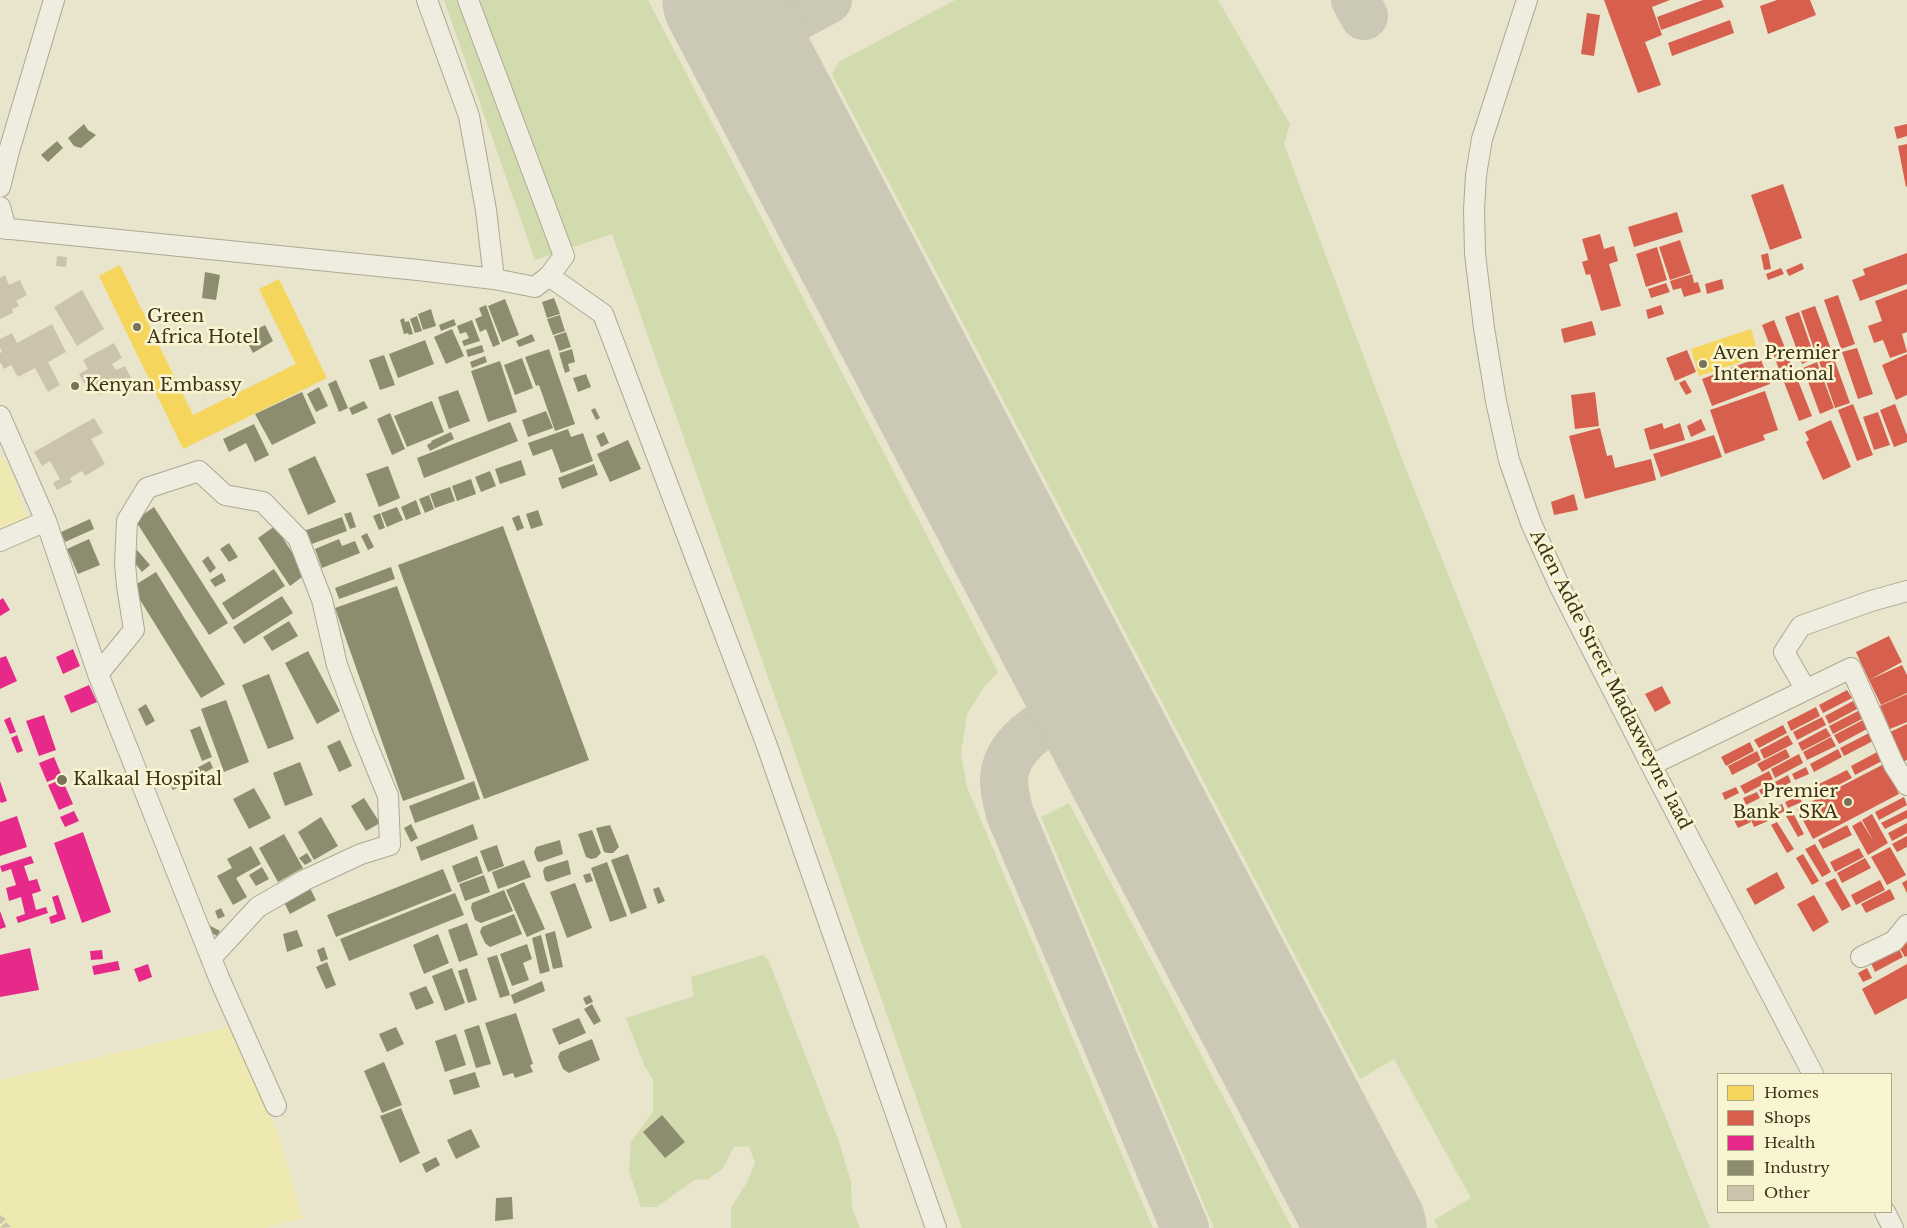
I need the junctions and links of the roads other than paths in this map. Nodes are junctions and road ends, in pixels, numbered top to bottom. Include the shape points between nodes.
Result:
1 (54, 0) edge
2 (427, 0) edge
3 (468, 0) edge
4 (1527, 0) edge
5 (0, 187) edge
6 (0, 207) edge
7 (3, 228) edge
8 (549, 276) junction
9 (494, 279) junction
10 (0, 416) edge
11 (46, 521) junction
12 (0, 541) edge
13 (1907, 591) edge
14 (98, 674) junction
15 (1806, 690) junction
16 (1651, 765) junction
17 (1907, 785) edge
18 (1907, 925) edge
19 (1861, 957) dead end
20 (211, 958) junction
21 (1812, 1073) edge
22 (276, 1106) dead end
23 (1886, 1213) edge
24 (936, 1228) edge
25 (1894, 1228) edge

1 - 5 street
2 - 9 street via 468,116 486,210
3 - 8 street via 564,256
4 - 16 street, Aden Adde Street Madaxweyne 1aad via 1482,139 1476,175 1475,254 1484,328 1510,460 1531,523
6 - 7 street
7 - 9 street
8 - 9 street via 535,287
8 - 24 street via 603,314 766,743
10 - 11 street
11 - 12 street
11 - 14 street
13 - 15 street via 1801,626 1784,652
14 - 20 street
14 - 20 street via 134,630 126,586 127,521 147,488 199,471 225,496 263,502 298,538 322,600 336,665 388,796 390,845 361,854 305,880 258,908
15 - 16 street
15 - 17 street via 1852,668 1894,766
16 - 21 street, Aden Adde Street Madaxweyne 1aad
18 - 19 street via 1894,941
20 - 22 street
23 - 25 street

